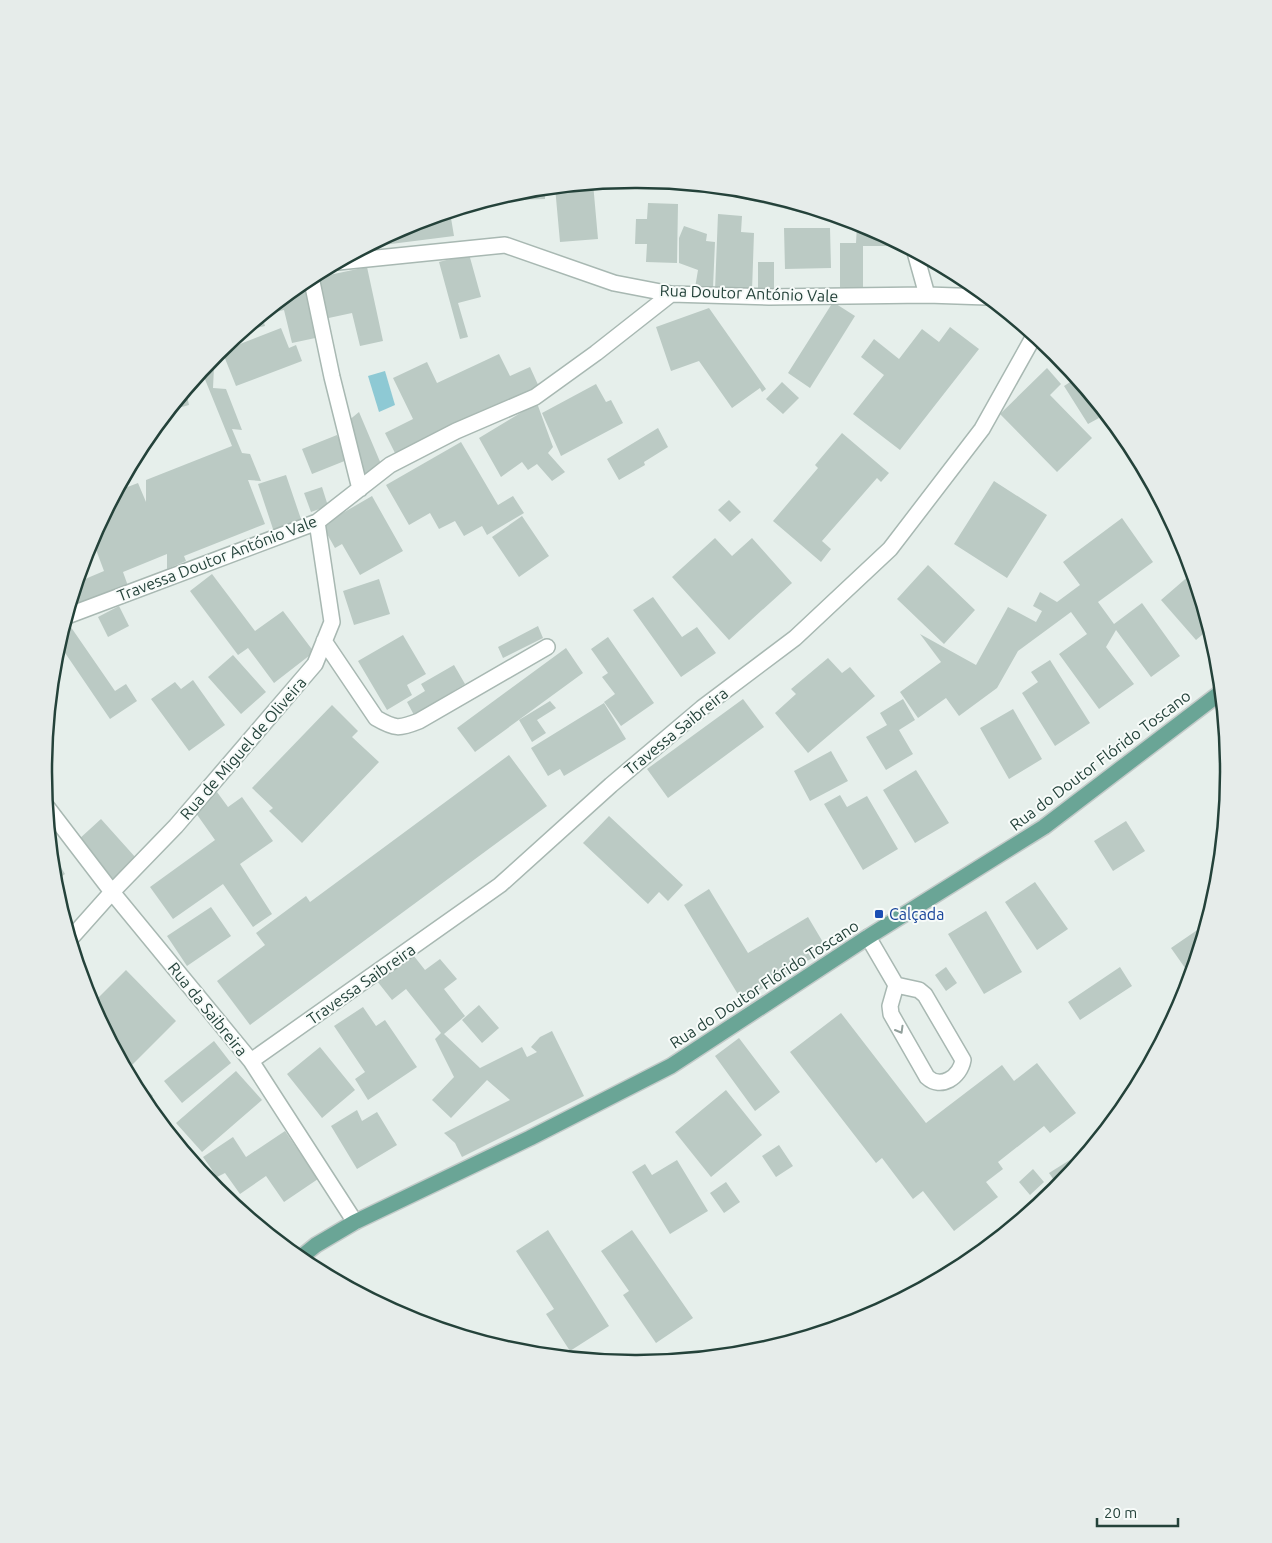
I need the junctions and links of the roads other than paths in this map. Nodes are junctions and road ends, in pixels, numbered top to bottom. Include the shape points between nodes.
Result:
1 (355, 260) edge
2 (917, 260) edge
3 (313, 286) edge
4 (671, 294) junction
5 (927, 295) junction
6 (974, 297) edge
7 (1031, 342) edge
8 (360, 488) junction
9 (317, 522) junction
10 (74, 613) edge
11 (324, 641) junction
12 (547, 647) dead end
13 (1215, 697) edge
14 (55, 817) edge
15 (112, 892) junction
16 (75, 933) edge
17 (868, 936) junction
18 (896, 985) junction
19 (251, 1061) junction
20 (355, 1222) junction
21 (306, 1253) edge

1 - 4 street, Rua Doutor António Vale via 505,245 614,283
2 - 5 street
3 - 8 street
4 - 5 street, Rua Doutor António Vale via 768,297
4 - 8 street, Travessa Doutor António Vale via 535,397 390,465
5 - 6 street, Rua Doutor António Vale
7 - 19 street, Travessa Saibreira via 982,429 890,549 795,638 702,708 500,885
8 - 9 street, Travessa Doutor António Vale
9 - 10 street, Travessa Doutor António Vale
9 - 11 street, Rua de Miguel de Oliveira via 332,622
11 - 12 street via 376,718 387,725 402,728
11 - 15 street, Rua de Miguel de Oliveira via 315,664 176,826
13 - 17 main road, Rua do Doutor Flórido Toscano via 1044,827
14 - 15 street, Rua da Saibreira
15 - 16 street, Rua de Miguel de Oliveira
15 - 19 street, Rua da Saibreira
17 - 18 street
17 - 20 main road, Rua do Doutor Flórido Toscano via 671,1066
18 -> 18 street via 891,1014 927,1077 933,1082 940,1082 954,1076 962,1067 963,1060 929,1002 919,990
19 - 20 street, Rua da Saibreira
20 - 21 main road, Rua do Doutor Flórido Toscano

